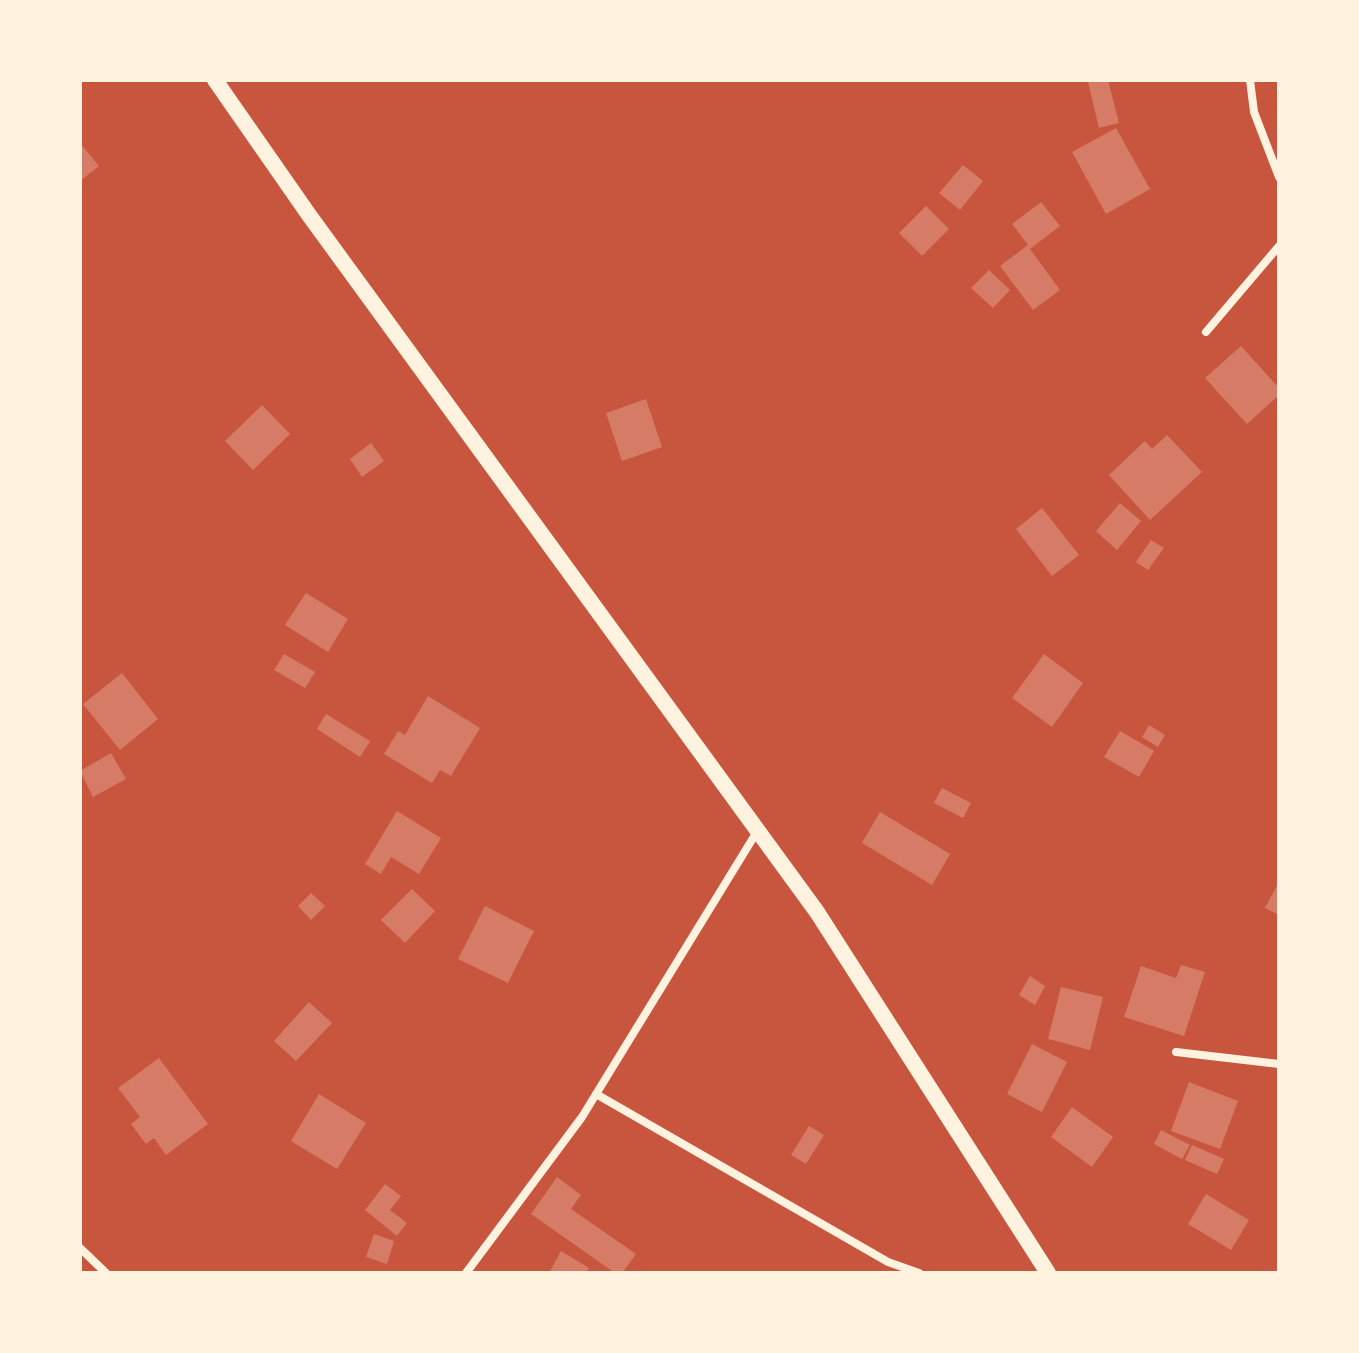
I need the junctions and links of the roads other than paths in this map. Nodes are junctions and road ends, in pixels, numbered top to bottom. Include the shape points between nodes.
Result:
1 (215, 80) edge
2 (1250, 80) edge
3 (1279, 177) edge
4 (1279, 246) edge
5 (1206, 332) dead end
6 (758, 830) junction
7 (1176, 1052) dead end
8 (1279, 1064) edge
9 (596, 1094) junction
10 (80, 1248) edge
11 (106, 1273) edge
12 (466, 1273) edge
13 (919, 1273) edge
14 (1048, 1273) edge

1 - 6 main road
2 - 3 street via 1254,112
4 - 5 street
6 - 9 street
6 - 14 main road via 817,912
7 - 8 street
9 - 12 street
9 - 13 street via 888,1262
10 - 11 street

